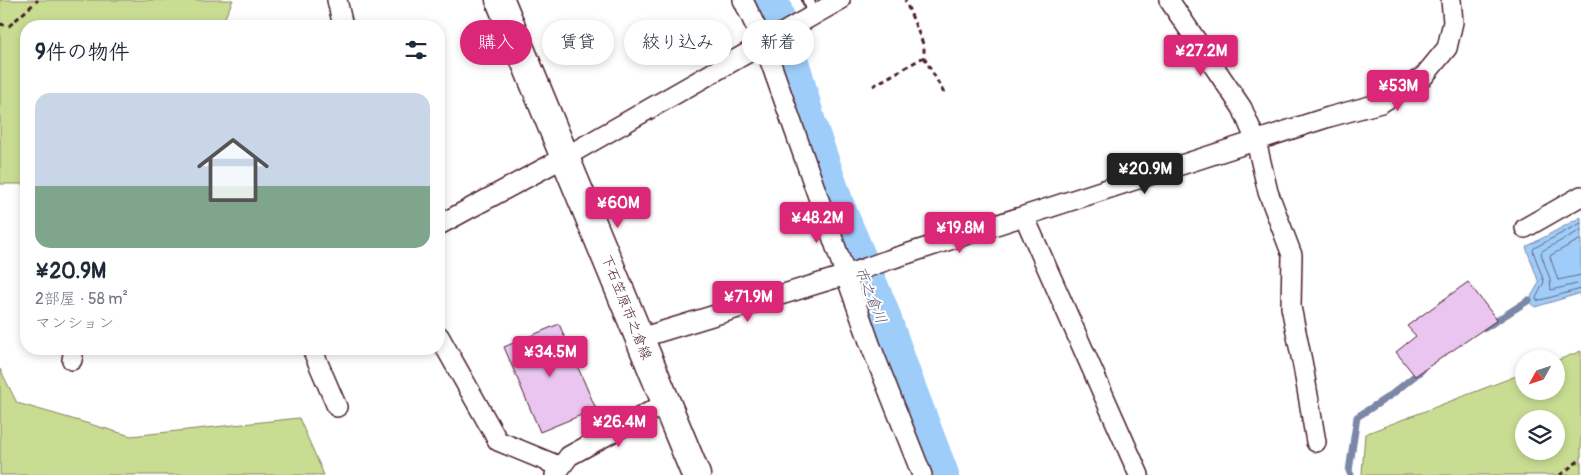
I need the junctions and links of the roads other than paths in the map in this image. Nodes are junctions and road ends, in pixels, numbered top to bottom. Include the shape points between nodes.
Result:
1 (337, 0) edge
2 (500, 0) edge
3 (743, 0) edge
4 (840, 0) edge
5 (1169, 0) edge
6 (1451, 0) edge
7 (810, 11) edge
8 (342, 20) edge
9 (753, 20) edge
10 (797, 20) edge
11 (742, 56) edge
12 (771, 65) edge
13 (1256, 141) junction
14 (564, 157) junction
15 (1581, 196) edge
16 (1024, 216) junction
17 (445, 222) edge
18 (1525, 228) dead end
19 (846, 275) junction
20 (640, 338) junction
21 (445, 347) edge
22 (314, 355) edge
23 (666, 403) junction
24 (336, 408) dead end
25 (1316, 442) dead end
26 (558, 471) edge
27 (696, 475) edge
28 (922, 475) edge
29 (1139, 475) edge

1 - 8 street
2 - 14 main road, 下石笠原市之倉線
3 - 9 street
4 - 7 street
5 - 13 street via 1242,108
6 - 13 street via 1453,22 1447,48 1424,76 1381,103
7 - 10 street
11 - 14 street
12 - 19 street
13 - 16 street
13 - 25 street via 1268,192 1292,255 1291,307
14 - 17 street
14 - 20 main road, 下石笠原市之倉線
15 - 18 street
16 - 19 street
16 - 29 street
19 - 20 street
19 - 28 street
20 - 23 main road, 下石笠原市之倉線
21 - 26 street via 498,441
22 - 24 street
23 - 26 street via 569,456
23 - 27 main road, 下石笠原市之倉線

